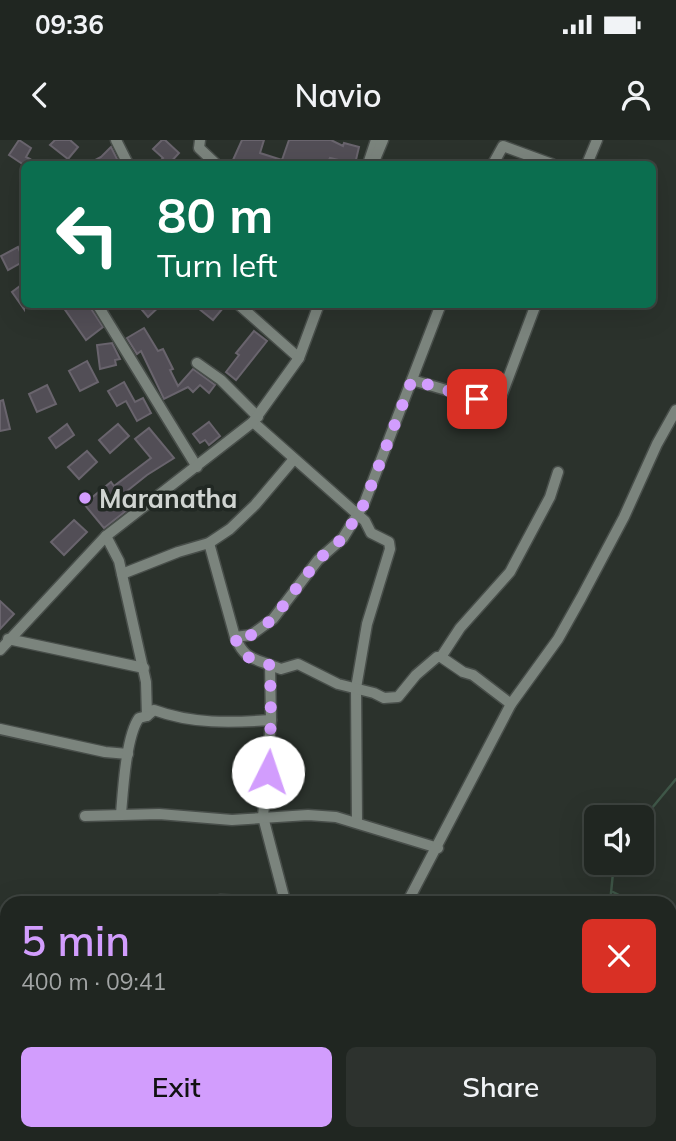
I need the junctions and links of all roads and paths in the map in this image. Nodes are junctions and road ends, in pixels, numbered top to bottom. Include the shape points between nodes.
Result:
1 (116, 140) edge
2 (200, 140) edge
3 (376, 140) edge
4 (383, 140) edge
5 (597, 140) edge
6 (503, 143) edge
7 (126, 161) edge
8 (213, 161) edge
9 (372, 161) edge
10 (372, 161) edge
11 (494, 161) edge
12 (545, 161) edge
13 (588, 161) edge
14 (99, 308) edge
15 (243, 308) edge
16 (318, 308) edge
17 (439, 308) edge
18 (534, 308) edge
19 (299, 358) junction
20 (197, 363) dead end
21 (412, 380) junction
22 (676, 410) edge
23 (255, 420) junction
24 (294, 459) junction
25 (197, 467) junction
26 (558, 472) dead end
27 (357, 515) junction
28 (106, 536) junction
29 (209, 543) junction
30 (122, 574) junction
31 (234, 637) junction
32 (8, 639) junction
33 (0, 650) edge
34 (441, 657) junction
35 (270, 665) junction
36 (144, 668) junction
37 (356, 688) junction
38 (511, 704) junction
39 (147, 716) junction
40 (271, 720) junction
41 (0, 729) edge
42 (128, 754) junction
43 (121, 814) junction
44 (85, 816) dead end
45 (263, 817) junction
46 (357, 822) junction
47 (438, 848) junction
48 (284, 896) edge
49 (411, 896) edge

1 - 7 street
2 - 8 street via 199,148
3 - 9 street
4 - 10 street
5 - 13 street
6 - 11 street
6 - 12 street
14 - 25 street
15 - 19 street
16 - 19 street
17 - 21 street
18 - 21 street via 498,405
19 - 23 street
20 - 23 street via 221,380
21 - 27 street
22 - 38 street via 558,639
23 - 24 street
23 - 25 street
24 - 27 street
24 - 29 street via 247,513
25 - 28 street
26 - 34 street via 550,497 510,572 460,628
27 - 31 street via 343,538 318,560 273,619 251,635
27 - 37 street via 371,533 389,542 390,549 367,624
28 - 30 street
28 - 32 street
29 - 30 street
29 - 31 street
30 - 36 street
31 - 35 street via 245,656
32 - 33 street
32 - 36 street
34 - 37 street via 421,670 398,697 384,698
34 - 38 street
35 - 37 street via 298,664
35 - 40 street
36 - 39 street
37 - 46 street
38 - 47 street
39 - 40 street via 154,710 198,721
39 - 42 street via 136,721
40 - 45 street
41 - 42 street
42 - 43 street
43 - 44 street
43 - 45 street via 232,820
45 - 46 street via 336,817
45 - 48 street
46 - 47 street
47 - 49 street

